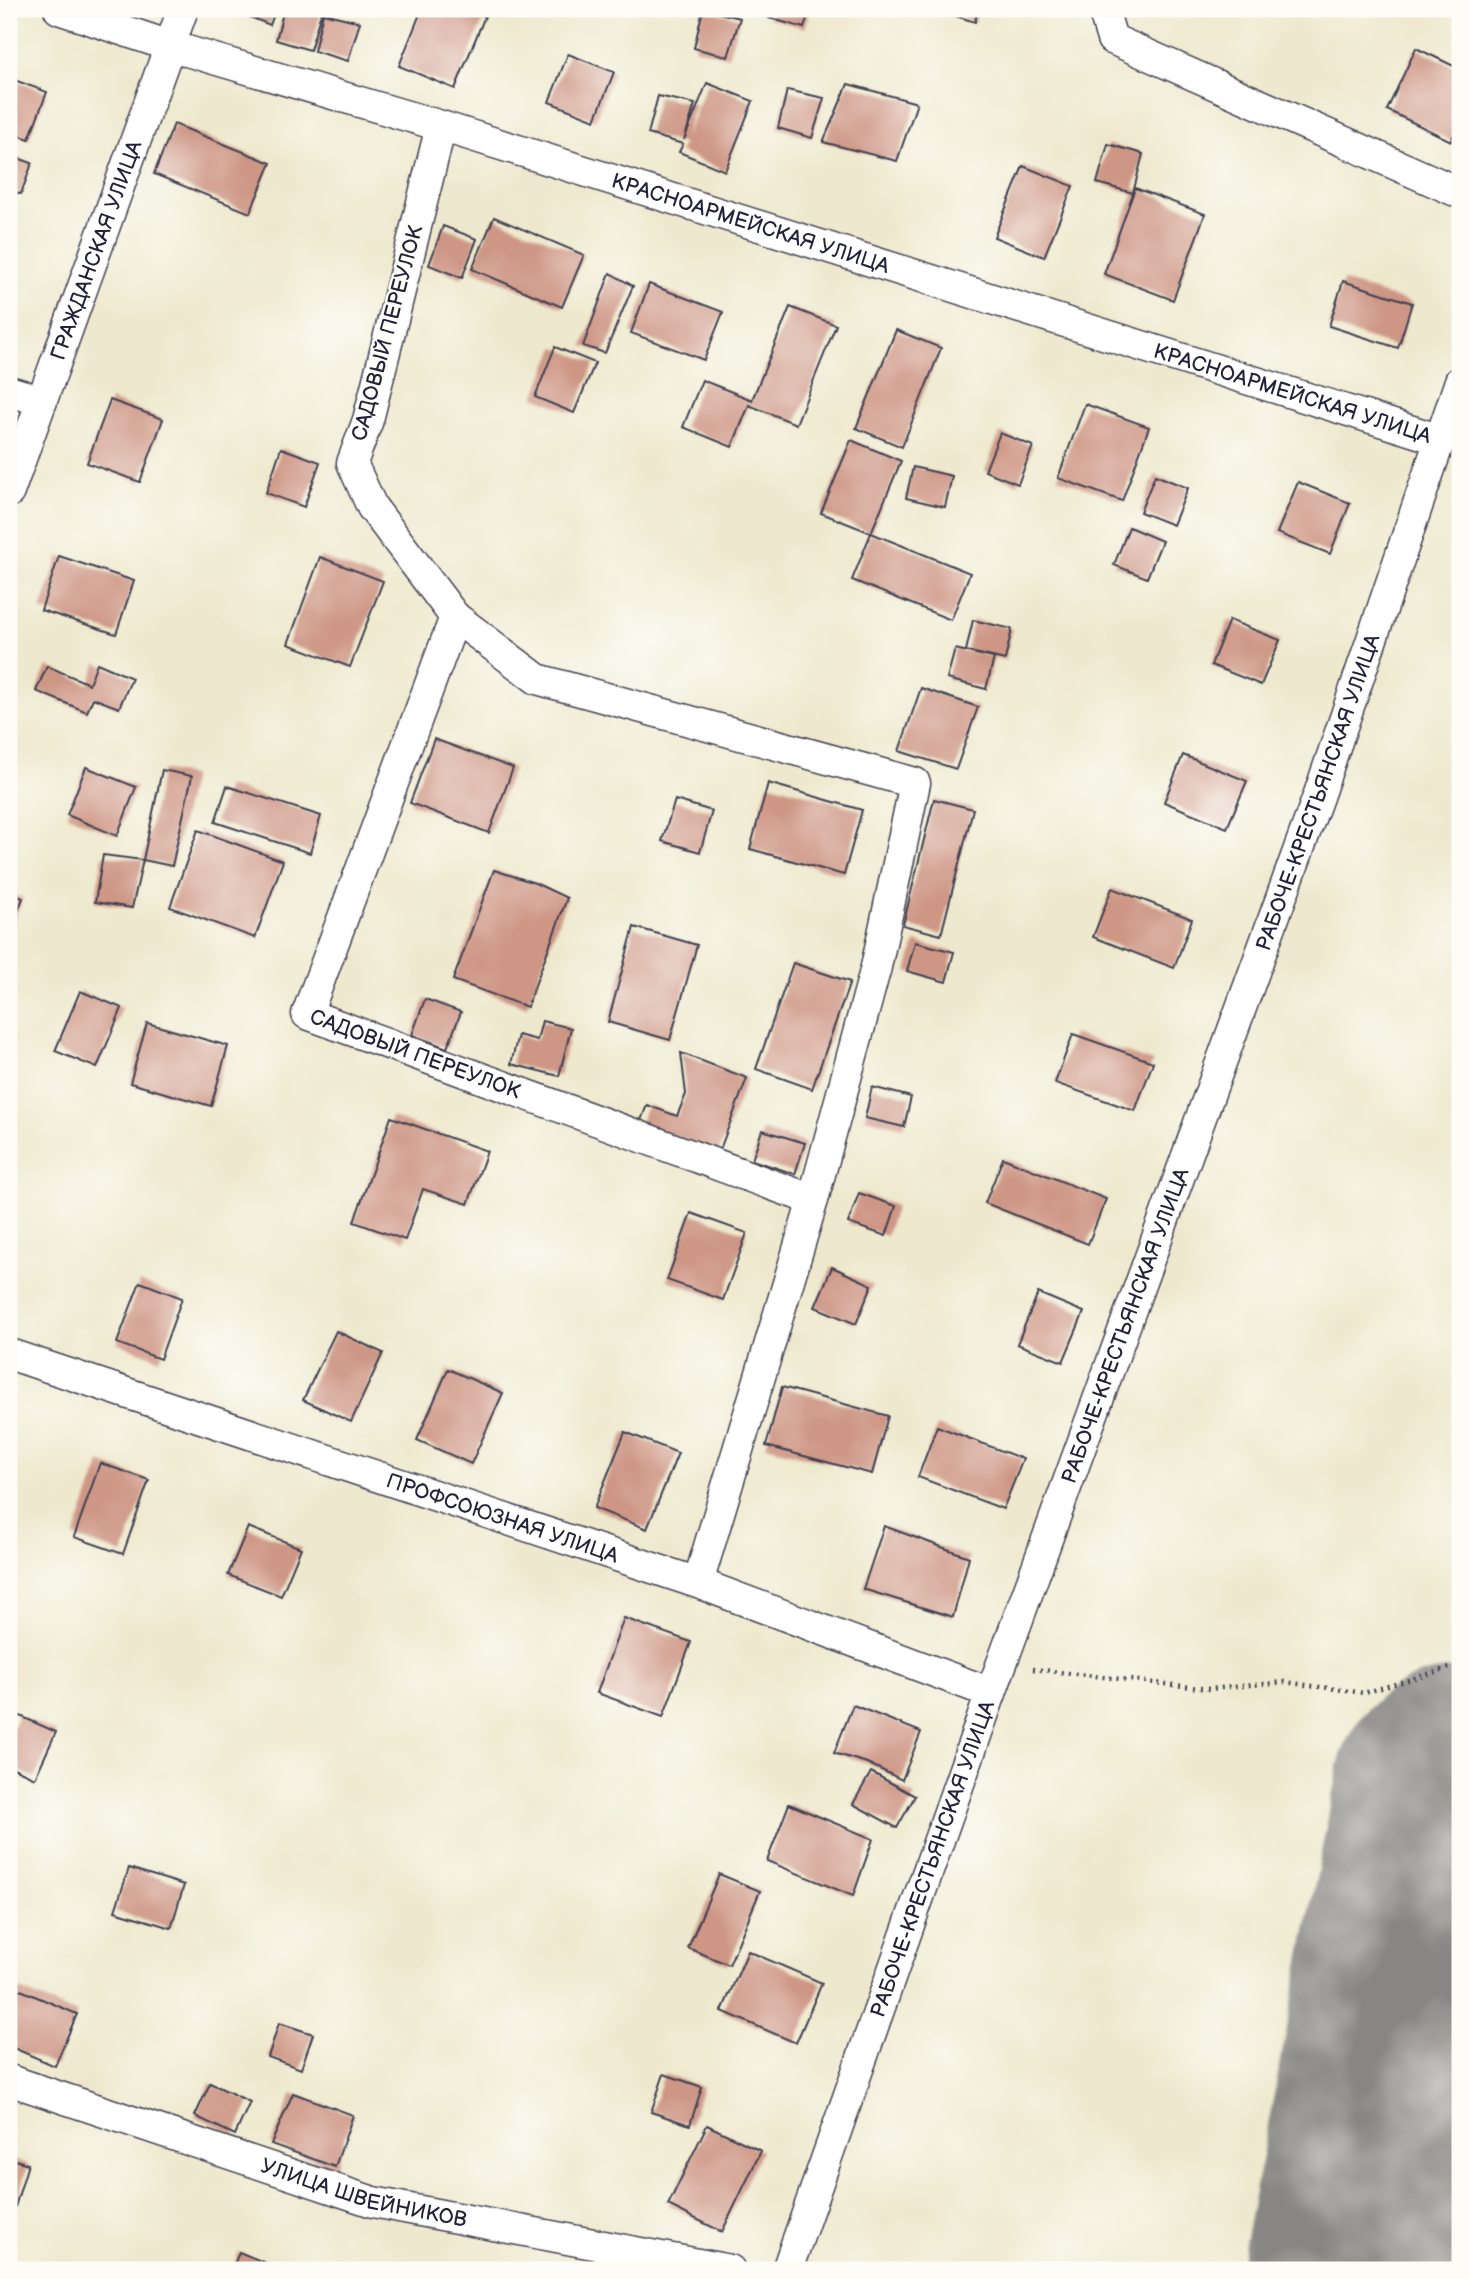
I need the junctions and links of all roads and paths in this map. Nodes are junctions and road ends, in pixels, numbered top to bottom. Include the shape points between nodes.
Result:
1 (59, 9) edge
2 (183, 9) edge
3 (1103, 9) edge
4 (170, 46) junction
5 (441, 126) junction
6 (1460, 193) edge
7 (1460, 381) edge
8 (9, 391) edge
9 (43, 401) junction
10 (1441, 440) junction
11 (9, 492) edge
12 (455, 617) junction
13 (813, 1200) junction
14 (9, 1354) edge
15 (698, 1583) junction
16 (1460, 1665) edge
17 (996, 1679) junction
18 (9, 2080) edge
19 (730, 2270) edge
20 (787, 2270) edge

1 - 4 street, КРАСНОАРМЕЙСКАЯ УЛИЦА
2 - 4 street, ГРАЖДАНСКАЯ УЛИЦА
3 - 6 street via 1112,39
4 - 5 street, КРАСНОАРМЕЙСКАЯ УЛИЦА
4 - 9 street, ГРАЖДАНСКАЯ УЛИЦА
5 - 10 street, КРАСНОАРМЕЙСКАЯ УЛИЦА
5 - 12 street, САДОВЫЙ ПЕРЕУЛОК via 368,420 352,463 372,507
7 - 10 street, РАБОЧЕ-КРЕСТЬЯНСКАЯ УЛИЦА
8 - 9 street
9 - 11 street, ГРАЖДАНСКАЯ УЛИЦА
10 - 17 street, РАБОЧЕ-КРЕСТЬЯНСКАЯ УЛИЦА via 1319,793
12 - 13 street via 537,679 915,783 876,967
12 - 13 street, САДОВЫЙ ПЕРЕУЛОК via 307,1014
13 - 15 street
14 - 15 street, ПРОФСОЮЗНАЯ УЛИЦА
15 - 17 street, ПРОФСОЮЗНАЯ УЛИЦА
16 - 17 path via 1364,1693 1285,1682 1209,1689
17 - 20 street, РАБОЧЕ-КРЕСТЬЯНСКАЯ УЛИЦА
18 - 19 street, УЛИЦА ШВЕЙНИКОВ via 373,2202

